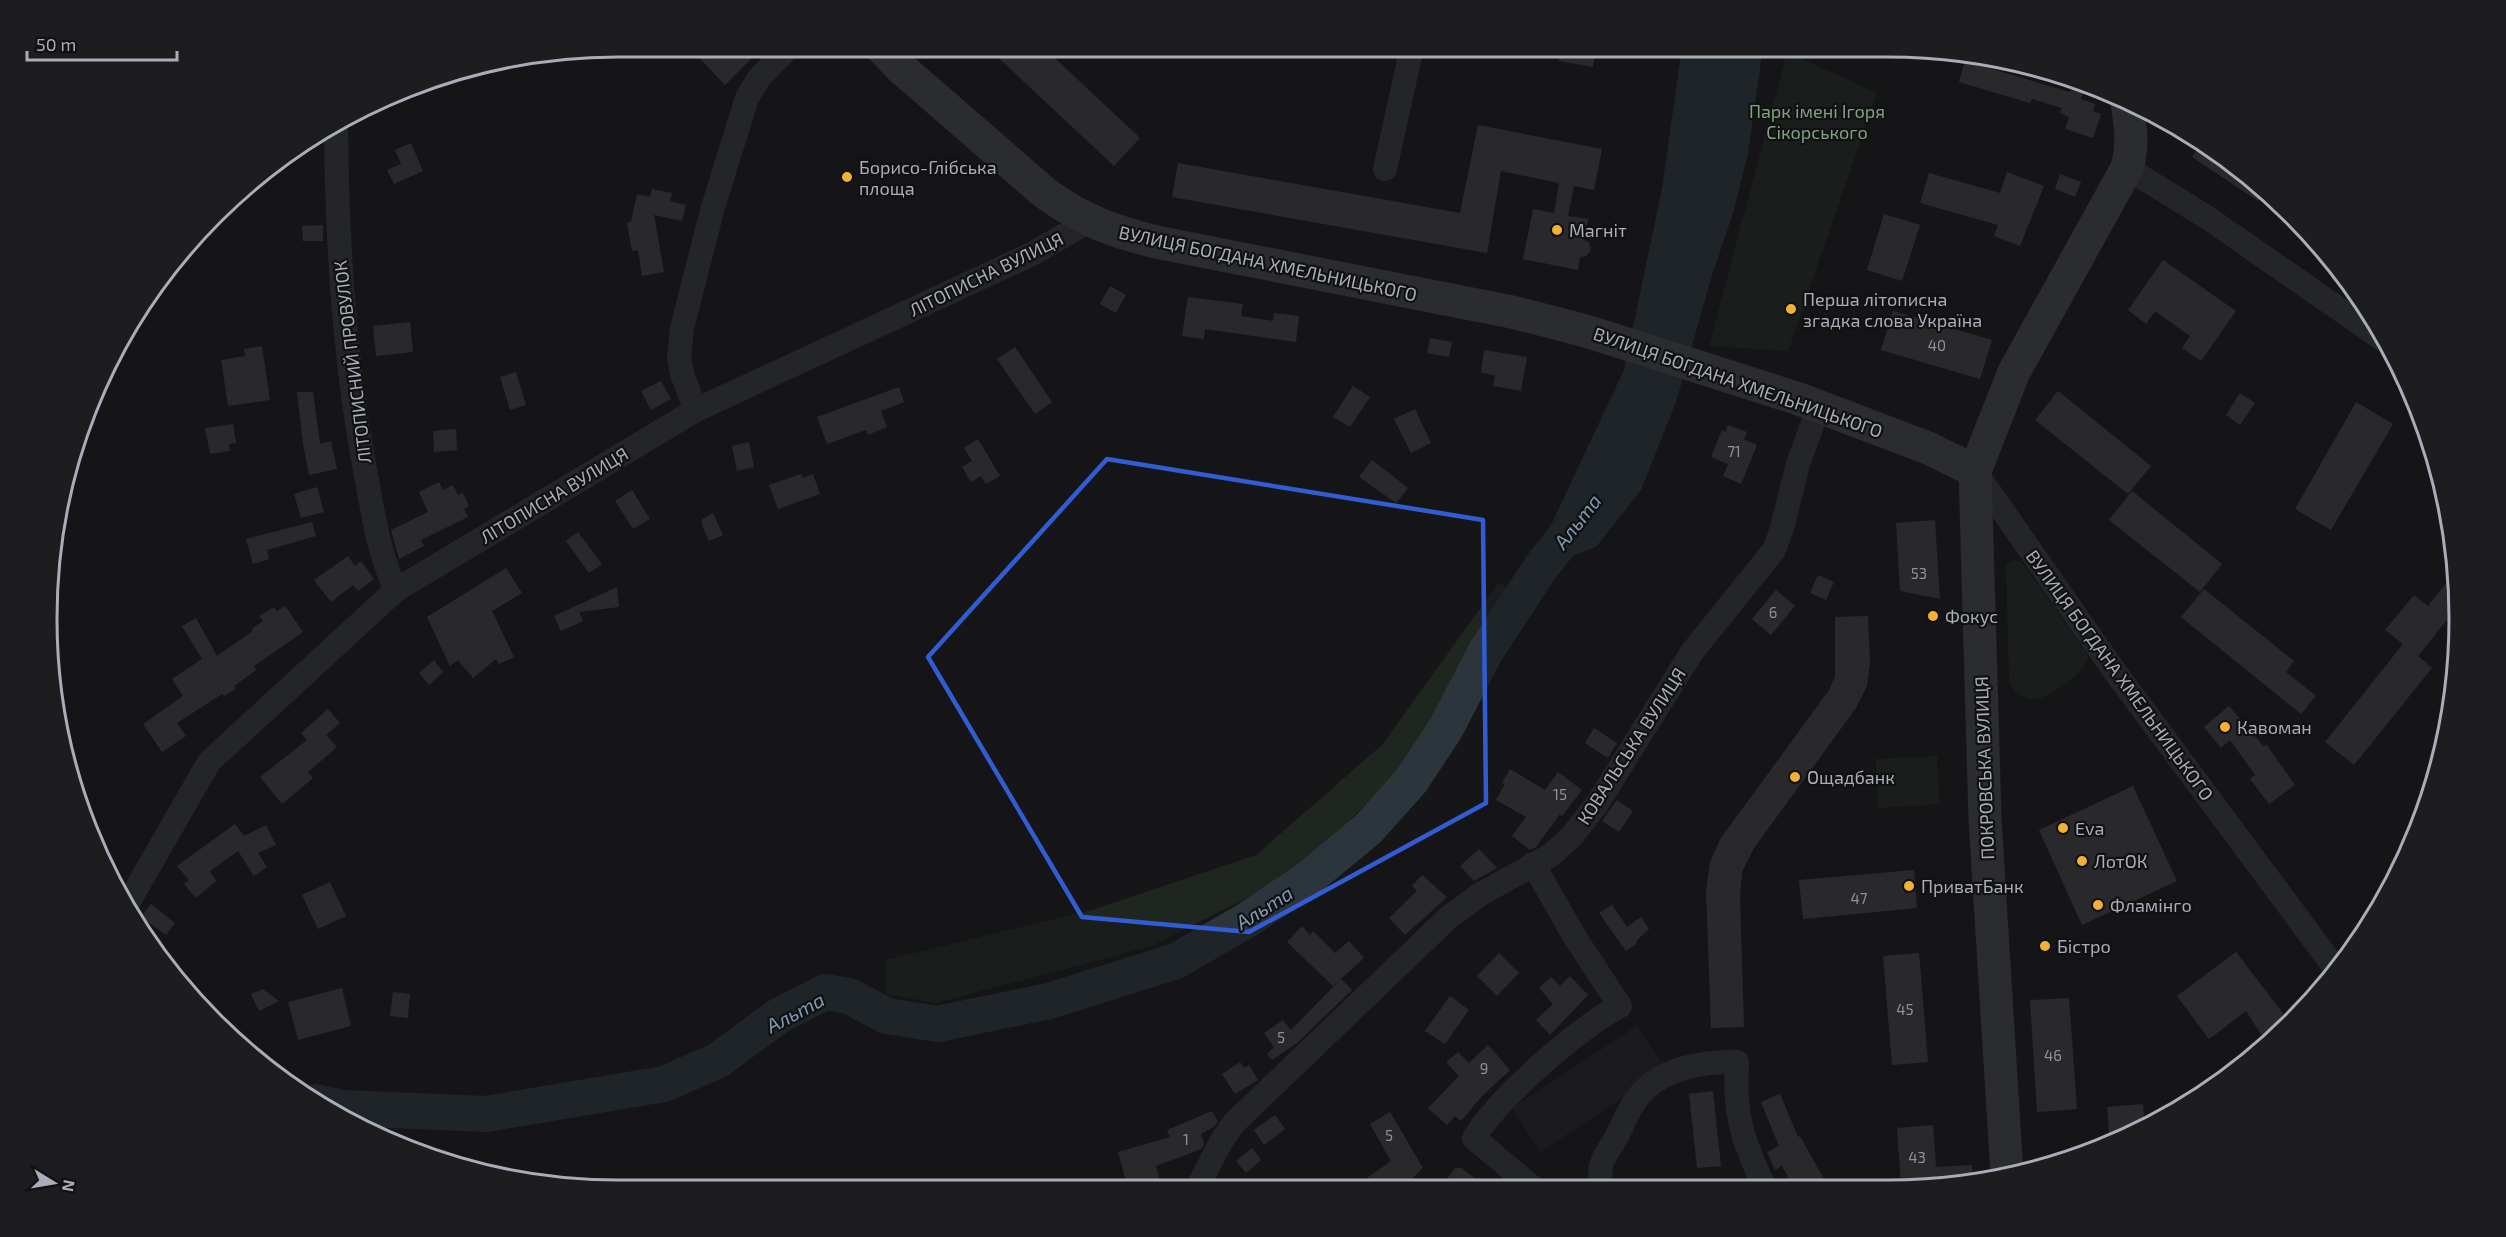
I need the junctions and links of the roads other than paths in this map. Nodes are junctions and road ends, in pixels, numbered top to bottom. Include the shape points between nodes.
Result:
1 (779, 57) edge
2 (891, 57) edge
3 (1410, 57) edge
4 (2129, 112) edge
5 (336, 133) edge
6 (2127, 168) junction
7 (1385, 170) dead end
8 (1089, 221) junction
9 (2369, 330) edge
10 (1819, 406) junction
11 (696, 410) junction
12 (1975, 471) junction
13 (396, 590) junction
14 (1533, 864) junction
15 (131, 897) edge
16 (2331, 963) edge
17 (2007, 1167) edge
18 (1201, 1180) edge
19 (1524, 1180) edge
20 (1601, 1180) edge
21 (1761, 1180) edge

1 - 11 street via 747,98 682,328 679,358
2 - 8 main road, ВУЛИЦЯ БОГДАНА ХМЕЛЬНИЦЬКОГО via 1019,173
3 - 7 street
4 - 6 main road via 2132,151
5 - 13 street, ЛІТОПИСНИЙ ПРОВУЛОК via 337,228 357,431 384,558
6 - 9 street via 2208,218
6 - 12 main road via 2018,365
8 - 10 main road, ВУЛИЦЯ БОГДАНА ХМЕЛЬНИЦЬКОГО via 1146,239 1512,312 1717,371
8 - 11 street, ЛІТОПИСНА ВУЛИЦЯ via 1032,254
10 - 12 main road, ВУЛИЦЯ БОГДАНА ХМЕЛЬНИЦЬКОГО via 1928,448
10 - 14 street, КОВАЛЬСЬКА ВУЛИЦЯ via 1774,550 1692,652 1583,822 1560,847
11 - 13 street, ЛІТОПИСНА ВУЛИЦЯ
12 - 16 street, ВУЛИЦЯ БОГДАНА ХМЕЛЬНИЦЬКОГО via 2113,669
12 - 17 main road, ПОКРОВСЬКА ВУЛИЦЯ via 1984,819
13 - 15 street, ЛІТОПИСНА ВУЛИЦЯ via 209,762
14 - 18 street, КОВАЛЬСЬКА ВУЛИЦЯ via 1448,918 1247,1110 1222,1140
14 - 19 street via 1620,1006 1510,1094 1474,1138
20 - 21 street via 1601,1161 1644,1090 1686,1068 1737,1062 1737,1114

